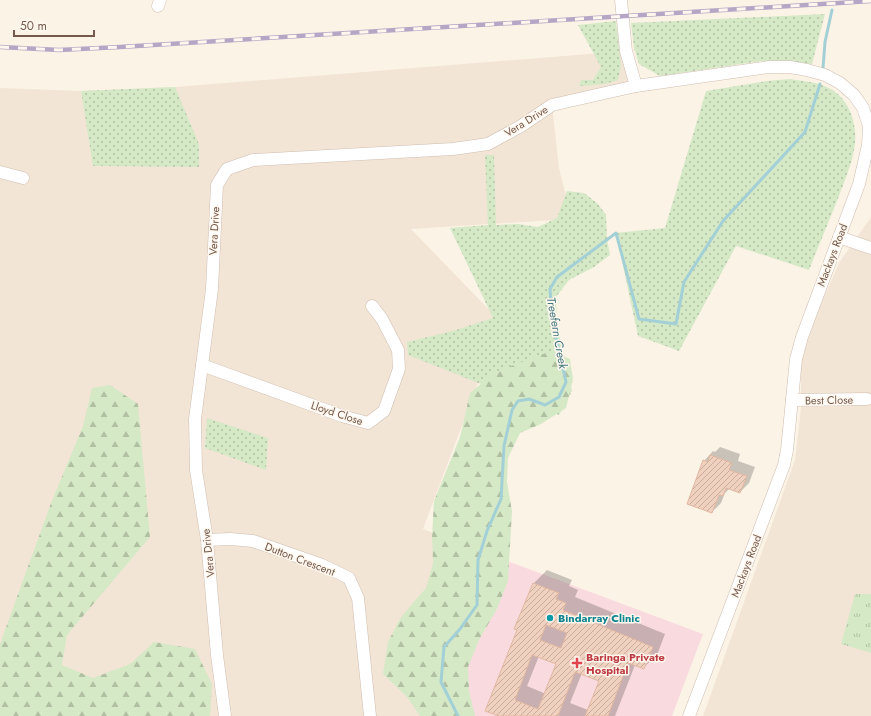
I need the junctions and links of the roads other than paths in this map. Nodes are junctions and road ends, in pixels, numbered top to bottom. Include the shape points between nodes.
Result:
1 (621, 0) edge
2 (636, 86) junction
3 (0, 172) edge
4 (23, 178) dead end
5 (839, 237) junction
6 (871, 248) edge
7 (372, 306) dead end
8 (202, 365) junction
9 (867, 399) dead end
10 (792, 400) junction
11 (207, 540) junction
12 (225, 716) edge
13 (370, 716) edge
14 (689, 716) edge

1 - 2 street via 626,51
2 - 5 street, Mackays Road via 776,67 825,74 840,83 854,95 863,108 869,126 868,145 859,184
2 - 8 street, Vera Drive via 552,105 488,144 447,149 253,160 227,170 217,185 212,289
3 - 4 street
5 - 6 street
5 - 10 street, Mackays Road via 802,337 796,359
7 - 8 street, Lloyd Close via 398,350 399,370 384,411 368,423
8 - 11 street, Vera Drive via 195,419 196,470
9 - 10 street, Best Close
10 - 14 street, Mackays Road via 784,465
11 - 12 street, Vera Drive
11 - 13 street, Dutton Crescent via 253,541 322,564 349,578 358,598

